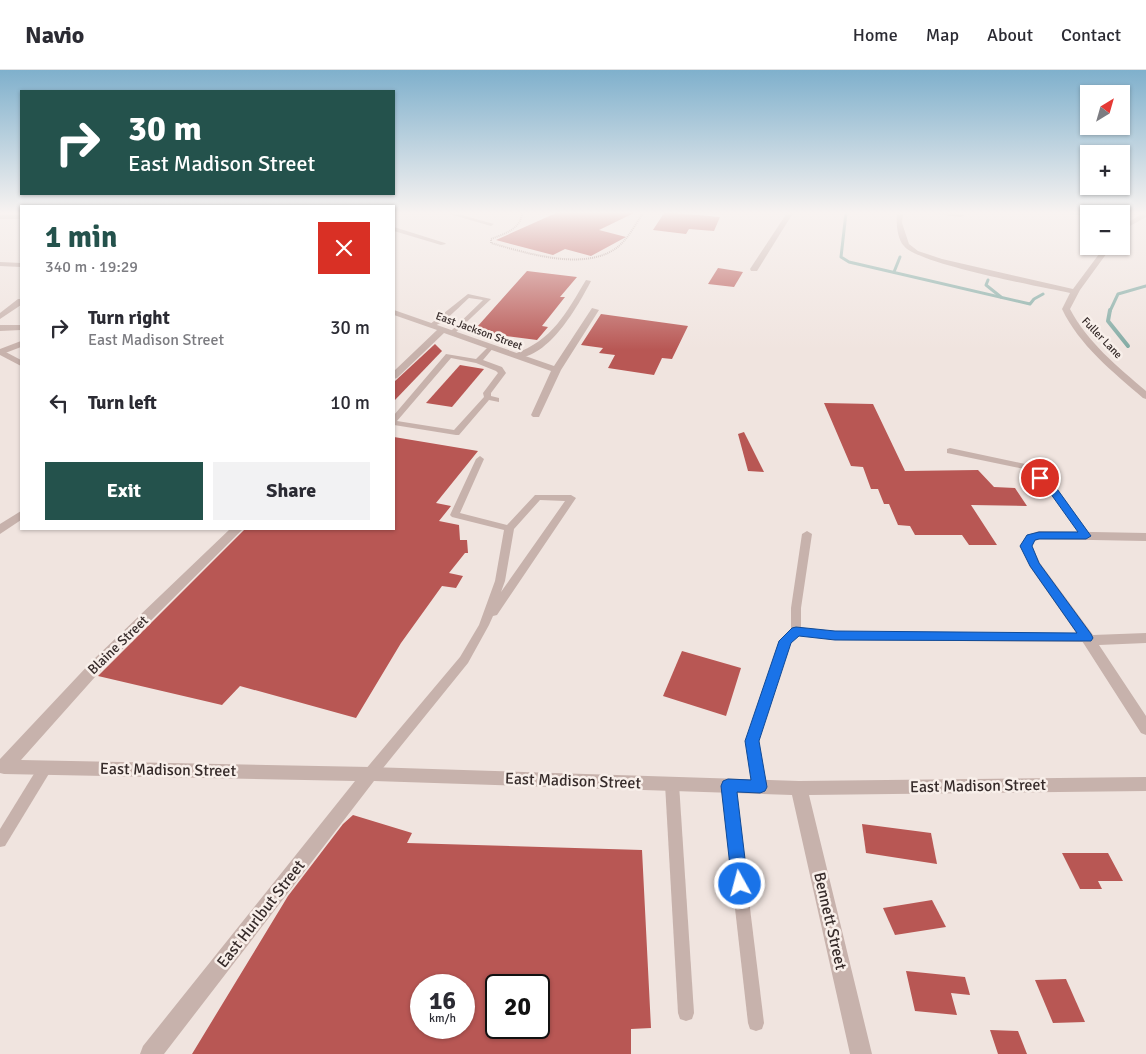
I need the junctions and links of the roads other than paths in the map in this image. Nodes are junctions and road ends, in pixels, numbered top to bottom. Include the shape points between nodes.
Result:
1 (760, 259) edge
2 (934, 259) edge
3 (1099, 259) edge
4 (0, 264) edge
5 (20, 265) edge
6 (754, 269) dead end
7 (588, 281) dead end
8 (1075, 291) junction
9 (20, 302) edge
10 (595, 310) dead end
11 (395, 312) edge
12 (0, 317) edge
13 (431, 326) junction
14 (0, 328) edge
15 (20, 328) edge
16 (442, 330) junction
17 (452, 333) junction
18 (20, 344) edge
19 (491, 347) junction
20 (0, 352) edge
21 (516, 356) junction
22 (478, 360) junction
23 (20, 362) edge
24 (556, 370) junction
25 (395, 375) edge
26 (1144, 394) edge
27 (488, 397) junction
28 (496, 400) dead end
29 (536, 415) dead end
30 (395, 420) edge
31 (395, 421) edge
32 (950, 451) dead end
33 (480, 459) dead end
34 (20, 516) edge
35 (509, 528) junction
36 (0, 530) edge
37 (236, 530) edge
38 (807, 534) dead end
39 (1086, 536) junction
40 (1146, 537) edge
41 (484, 625) junction
42 (796, 631) junction
43 (1146, 638) edge
44 (1088, 639) junction
45 (1146, 729) edge
46 (2, 766) edge
47 (45, 768) junction
48 (370, 774) junction
49 (672, 784) junction
50 (1146, 784) edge
51 (728, 786) junction
52 (760, 787) junction
53 (799, 788) junction
54 (0, 841) edge
55 (686, 1013) dead end
56 (756, 1023) dead end
57 (151, 1054) edge
58 (861, 1054) edge

1 - 6 street
2 - 8 street
3 - 8 street, Fuller Lane
4 - 5 street
7 - 21 lane via 554,334 527,354
8 - 26 street, Fuller Lane via 1066,309 1070,319 1082,336
9 - 12 street
10 - 24 street
11 - 13 street, East Jackson Street
13 - 16 street, East Jackson Street
13 - 17 lane via 468,296 488,299
14 - 15 street
16 - 17 street, East Jackson Street
16 - 25 street
17 - 19 street, East Jackson Street
18 - 20 street
19 - 21 street, East Jackson Street
19 - 22 lane
20 - 23 street
21 - 24 street, East Jackson Street
22 - 27 lane via 502,373 487,393
22 - 30 lane via 449,356
24 - 29 street
27 - 28 lane
27 - 31 lane via 456,433
32 - 39 lane via 1027,467 1052,488
33 - 35 lane via 455,515
34 - 36 street
35 - 41 lane via 500,581
35 - 41 lane via 538,497 571,498
37 - 46 street, Blaine Street via 98,664
38 - 42 lane via 796,608
39 - 40 street
39 - 44 street via 1039,535 1028,540 1026,546 1034,564
41 - 48 lane via 464,660
42 - 44 lane via 835,636
42 - 52 lane via 785,641 752,741
43 - 44 street
44 - 45 street
46 - 47 street, East Madison Street
47 - 48 street, East Madison Street
47 - 54 lane
48 - 49 street, East Madison Street
48 - 57 street, East Hurlbut Street
49 - 51 street, East Madison Street
49 - 55 lane
50 - 53 street, East Madison Street
51 - 52 street, East Madison Street
51 - 56 lane
52 - 53 street, East Madison Street
53 - 58 street, Bennett Street

